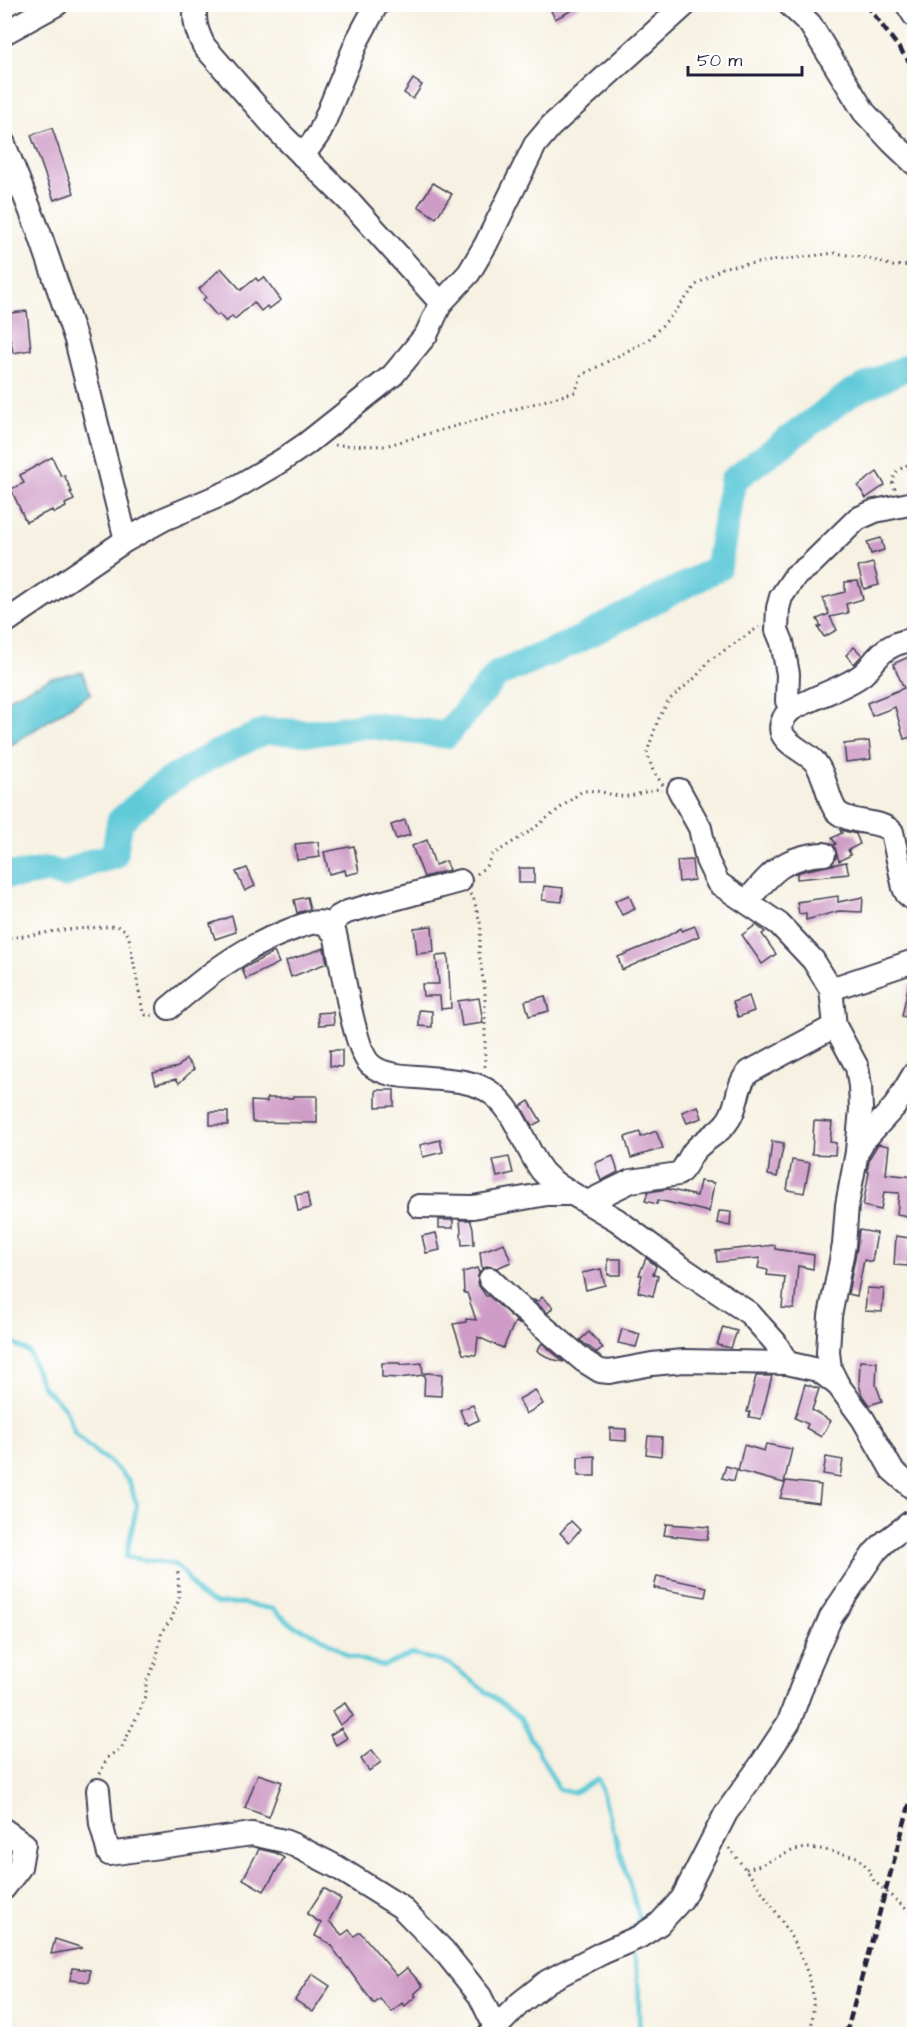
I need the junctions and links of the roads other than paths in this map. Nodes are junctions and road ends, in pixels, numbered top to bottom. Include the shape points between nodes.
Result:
1 (57, 4) edge
2 (196, 4) edge
3 (377, 4) edge
4 (789, 4) edge
5 (907, 4) edge
6 (682, 6) edge
7 (915, 15) edge
8 (4, 33) edge
9 (4, 144) edge
10 (303, 156) junction
11 (915, 163) edge
12 (441, 303) junction
13 (915, 504) edge
14 (126, 540) junction
15 (4, 623) edge
16 (915, 639) edge
17 (791, 709) junction
18 (679, 790) dead end
19 (824, 854) dead end
20 (460, 881) road end
21 (915, 900) edge
22 (747, 901) junction
23 (331, 927) junction
24 (915, 962) edge
25 (831, 989) junction
26 (169, 1008) road end
27 (835, 1026) junction
28 (915, 1074) edge
29 (857, 1152) junction
30 (580, 1198) junction
31 (419, 1206) dead end
32 (490, 1279) dead end
33 (787, 1364) junction
34 (837, 1385) junction
35 (915, 1489) edge
36 (915, 1520) edge
37 (98, 1790) road end
38 (4, 1830) edge
39 (4, 1888) edge
40 (493, 2032) edge

1 - 8 street
2 - 10 street via 196,30 204,46
3 - 10 street via 358,39 320,132
4 - 11 street via 810,24 864,112
5 - 7 street
6 - 12 street via 535,145 469,273
9 - 14 street via 76,340
10 - 12 street
12 - 14 street via 426,335 393,375 306,444 228,492
13 - 17 street via 875,511 857,519 795,576 781,597 777,630 788,674 787,701
14 - 15 street
16 - 17 street via 888,648 852,681
17 - 21 street via 781,724 781,733 816,763 839,813 890,829 906,894
18 - 22 street via 700,828 707,860 718,883
19 - 22 street via 787,862 770,874
20 - 23 street via 347,912
22 - 25 street via 779,924 813,960
23 - 26 street via 311,923 268,938 229,959
23 - 30 street via 357,1035 369,1064 390,1073 460,1082 488,1090 508,1110 543,1172
24 - 25 street
25 - 27 street
27 - 29 street via 859,1076
27 - 30 street via 743,1077 728,1122 694,1151 678,1174 631,1181
28 - 29 street via 896,1106
29 - 34 street via 828,1334 830,1369
30 - 31 street via 547,1194 473,1207
30 - 33 street via 749,1313 775,1342
32 - 33 street via 600,1371 684,1361
33 - 34 street via 818,1370
34 - 35 street via 863,1419 892,1470
36 - 40 street via 874,1553 837,1608 819,1640 789,1722 734,1800 686,1893 658,1924 548,1982 520,2003
37 - 40 street via 109,1854 252,1834 294,1845 384,1896 401,1907 480,1996
38 - 39 street via 24,1844 20,1867

